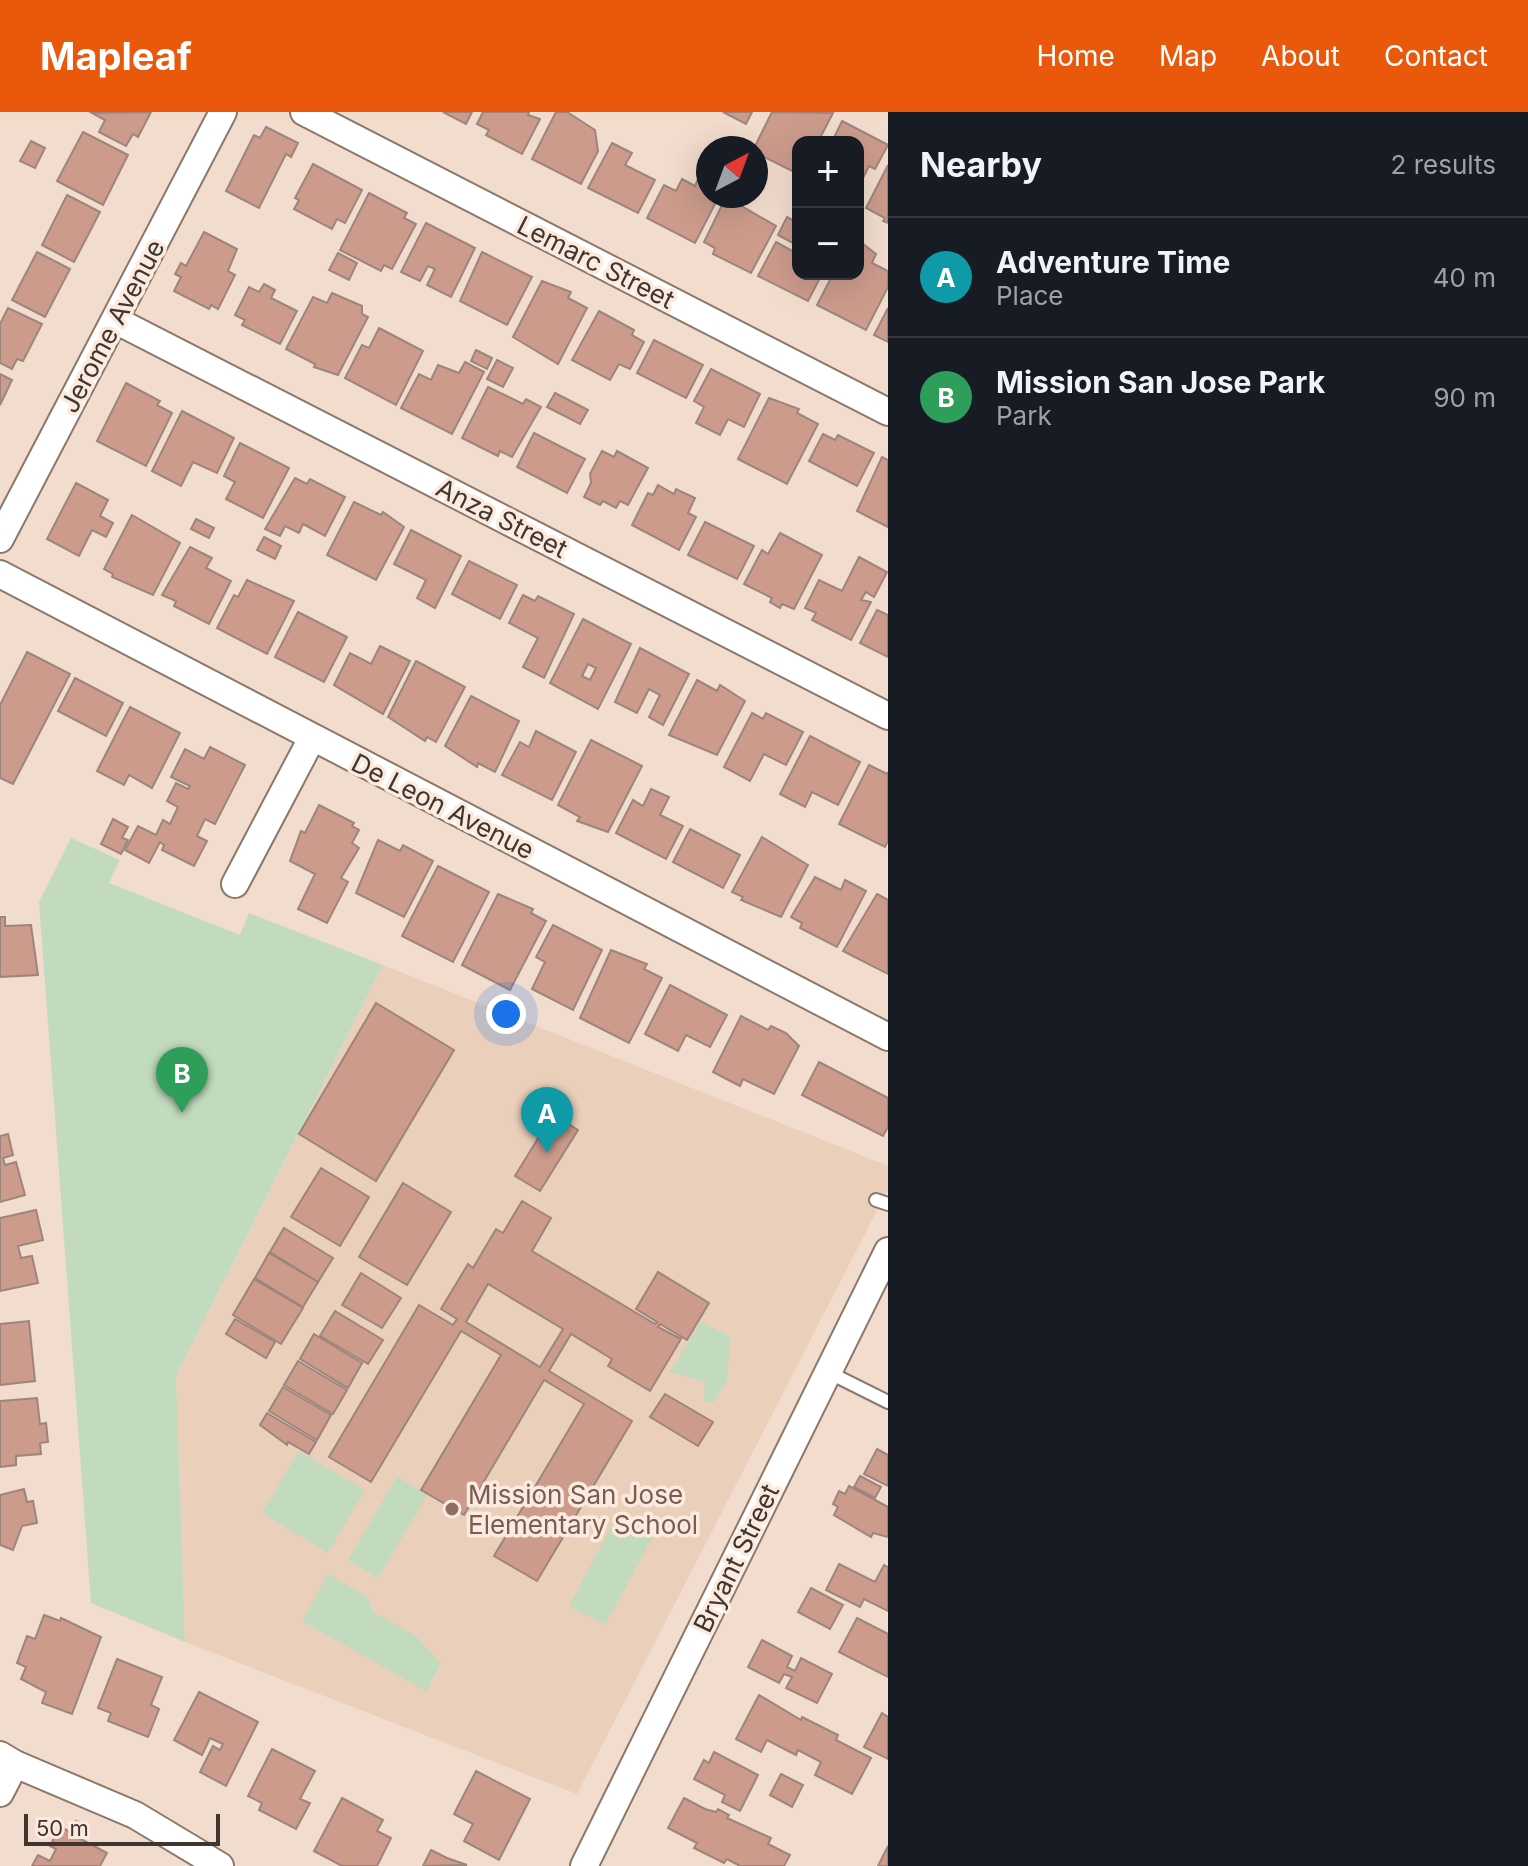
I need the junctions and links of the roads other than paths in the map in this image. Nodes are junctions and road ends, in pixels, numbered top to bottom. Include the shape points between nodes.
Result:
1 (223, 112) edge
2 (304, 112) edge
3 (115, 320) junction
4 (888, 412) edge
5 (0, 539) edge
6 (0, 574) edge
7 (888, 716) edge
8 (312, 738) junction
9 (235, 884) dead end
10 (888, 1037) edge
11 (888, 1251) edge
12 (828, 1372) junction
13 (888, 1402) edge
14 (7, 1760) edge
15 (0, 1793) edge
16 (592, 1863) edge
17 (220, 1866) edge

1 - 3 street, Jerome Avenue
2 - 4 street, Lemarc Street
3 - 5 street, Jerome Avenue
3 - 7 street, Anza Street
6 - 8 street, De Leon Avenue
8 - 9 street
8 - 10 street, De Leon Avenue
11 - 12 street, Bryant Street
12 - 13 lane
12 - 16 street, Bryant Street
14 - 15 street
14 - 17 street via 135,1815

